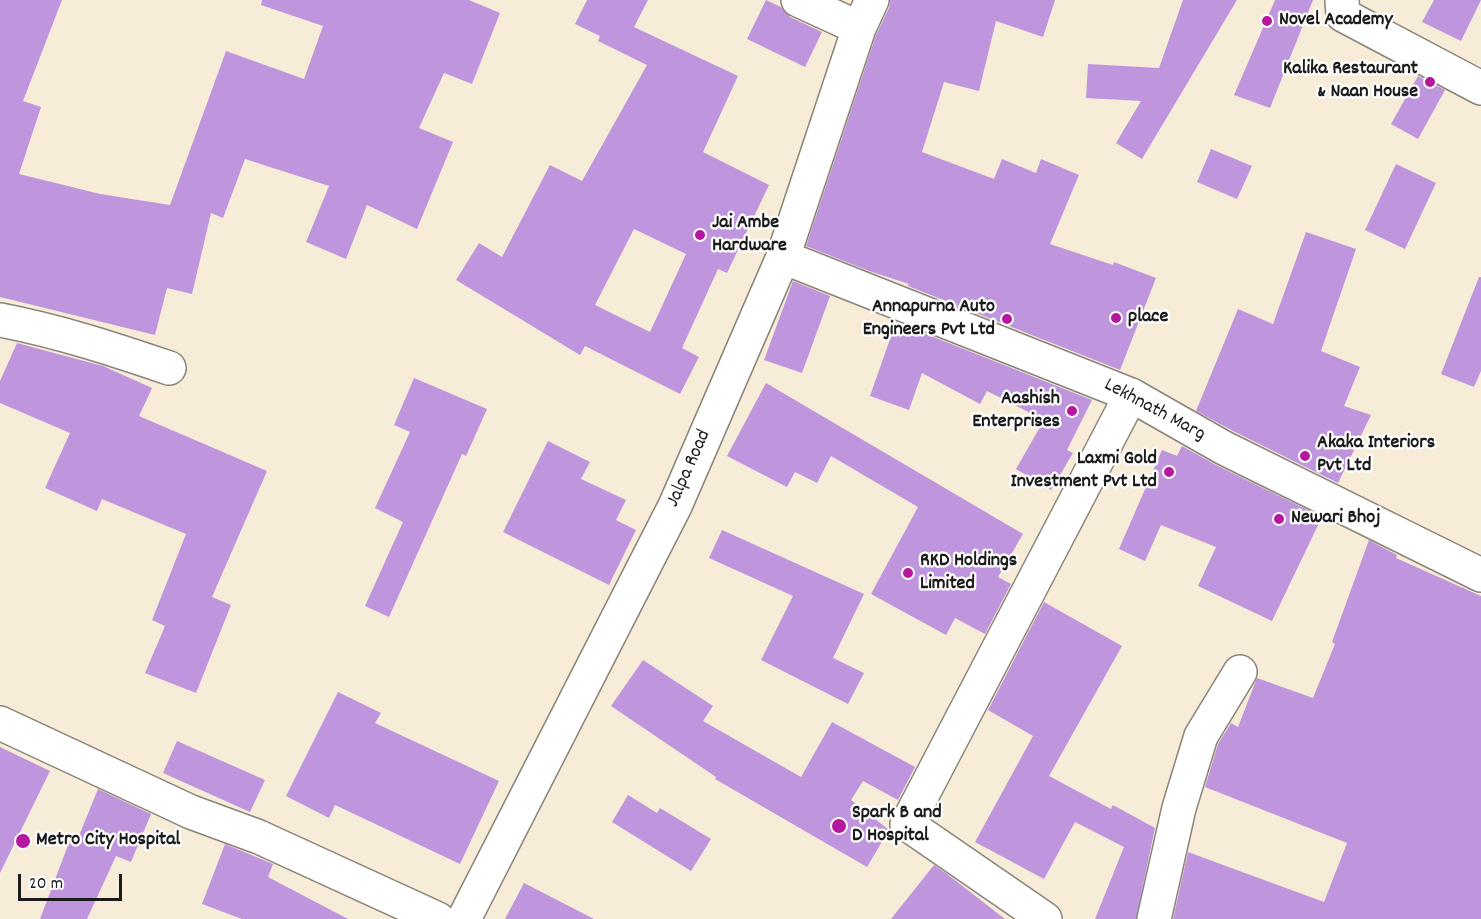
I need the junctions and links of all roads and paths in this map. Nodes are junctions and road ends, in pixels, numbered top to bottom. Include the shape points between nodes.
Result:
1 (798, 0) edge
2 (1341, 0) edge
3 (865, 14) edge
4 (1481, 88) edge
5 (783, 257) junction
6 (0, 320) edge
7 (169, 368) dead end
8 (1131, 395) junction
9 (1481, 575) edge
10 (1240, 672) dead end
11 (0, 723) edge
12 (438, 919) edge
13 (464, 919) edge
14 (1045, 919) edge
15 (1154, 919) edge

1 - 3 street
2 - 4 street via 1343,15
3 - 5 street, Jalpa Road
5 - 8 street, Lekhnath Marg
5 - 13 street, Jalpa Road via 675,506
6 - 7 street via 86,340
8 - 9 street, Lekhnath Marg via 1224,448
8 - 14 street via 907,824
10 - 15 street via 1201,736 1179,808
11 - 12 street via 191,812 259,837

